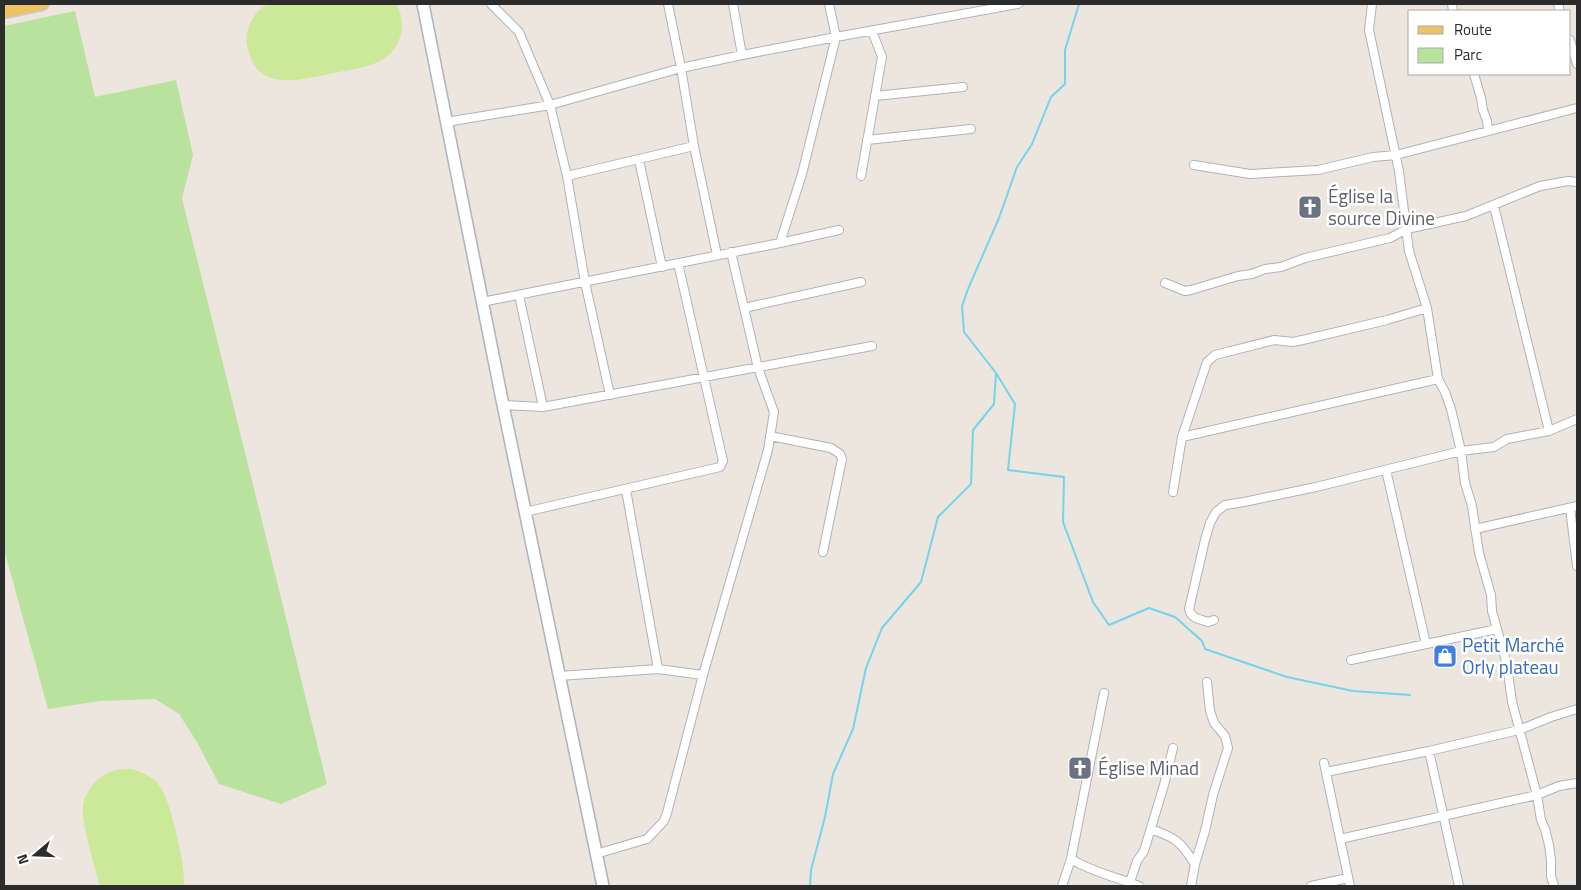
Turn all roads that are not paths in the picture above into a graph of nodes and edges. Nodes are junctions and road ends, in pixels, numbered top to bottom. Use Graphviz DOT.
graph roads {
  1 [pos="36,4"];
  2 [pos="423,4"];
  3 [pos="491,4"];
  4 [pos="668,4"];
  5 [pos="733,4"];
  6 [pos="829,4"];
  7 [pos="1018,4"];
  8 [pos="1372,4"];
  9 [pos="4,12"];
  10 [pos="872,31"];
  11 [pos="836,37"];
  12 [pos="1571,43"];
  13 [pos="742,55"];
  14 [pos="1577,64"];
  15 [pos="681,68"];
  16 [pos="1474,75"];
  17 [pos="963,87"];
  18 [pos="875,96"];
  19 [pos="550,105"];
  20 [pos="1577,108"];
  21 [pos="446,122"];
  22 [pos="971,129"];
  23 [pos="1488,131"];
  24 [pos="867,140"];
  25 [pos="694,146"];
  26 [pos="1396,155"];
  27 [pos="639,160"];
  28 [pos="1194,165"];
  29 [pos="567,176"];
  30 [pos="861,176"];
  31 [pos="1577,182"];
  32 [pos="1494,206"];
  33 [pos="1406,229"];
  34 [pos="839,230"];
  35 [pos="780,244"];
  36 [pos="731,252"];
  37 [pos="717,255"];
  38 [pos="678,263"];
  39 [pos="662,267"];
  40 [pos="585,282"];
  41 [pos="862,282"];
  42 [pos="1165,283"];
  43 [pos="519,295"];
  44 [pos="482,302"];
  45 [pos="744,308"];
  46 [pos="1426,308"];
  47 [pos="872,346"];
  48 [pos="758,368"];
  49 [pos="704,378"];
  50 [pos="1438,379"];
  51 [pos="610,395"];
  52 [pos="503,405"];
  53 [pos="543,407"];
  54 [pos="1577,419"];
  55 [pos="1549,431"];
  56 [pos="770,436"];
  57 [pos="1182,438"];
  58 [pos="1461,451"];
  59 [pos="1386,470"];
  60 [pos="626,490"];
  61 [pos="1173,492"];
  62 [pos="1574,507"];
  63 [pos="525,512"];
  64 [pos="1475,529"];
  65 [pos="823,552"];
  66 [pos="1577,566"];
  67 [pos="1214,620"];
  68 [pos="1497,629"];
  69 [pos="1426,644"];
  70 [pos="1351,660"];
  71 [pos="658,669"];
  72 [pos="703,675"];
  73 [pos="559,676"];
  74 [pos="1207,682"];
  75 [pos="1104,693"];
  76 [pos="1577,709"];
  77 [pos="1519,730"];
  78 [pos="1173,748"];
  79 [pos="1429,751"];
  80 [pos="1324,763"];
  81 [pos="1326,772"];
  82 [pos="1577,783"];
  83 [pos="1537,795"];
  84 [pos="1444,816"];
  85 [pos="1151,828"];
  86 [pos="1340,839"];
  87 [pos="596,854"];
  88 [pos="1070,859"];
  89 [pos="1195,864"];
  90 [pos="1348,878"];
  91 [pos="1130,882"];
  92 [pos="603,886"];
  93 [pos="1062,886"];
  94 [pos="1139,886"];
  95 [pos="1191,886"];
  96 [pos="1310,886"];
  97 [pos="1350,886"];
  98 [pos="1459,886"];
  99 [pos="1554,886"];
  1 -- 9 [label="main road"];
  2 -- 21 [label="street"];
  3 -- 19 [label="street"];
  4 -- 15 [label="street"];
  5 -- 13 [label="street"];
  6 -- 11 [label="street"];
  7 -- 10 [label="street"];
  8 -- 26 [label="street"];
  10 -- 11 [label="street"];
  10 -- 18 [label="street"];
  11 -- 13 [label="street"];
  11 -- 35 [label="street"];
  12 -- 14 [label="street"];
  13 -- 15 [label="street"];
  15 -- 19 [label="street"];
  15 -- 25 [label="street"];
  16 -- 23 [label="street"];
  17 -- 18 [label="street"];
  18 -- 24 [label="street"];
  19 -- 21 [label="street"];
  19 -- 29 [label="street"];
  20 -- 23 [label="street"];
  21 -- 44 [label="street"];
  22 -- 24 [label="street"];
  23 -- 26 [label="street"];
  24 -- 30 [label="street"];
  25 -- 27 [label="street"];
  25 -- 37 [label="street"];
  26 -- 28 [label="street"];
  26 -- 33 [label="street"];
  27 -- 29 [label="street"];
  27 -- 39 [label="street"];
  29 -- 40 [label="street"];
  31 -- 32 [label="street"];
  32 -- 33 [label="street"];
  32 -- 55 [label="street"];
  33 -- 42 [label="street"];
  33 -- 46 [label="street"];
  34 -- 35 [label="street"];
  35 -- 36 [label="street"];
  36 -- 37 [label="street"];
  36 -- 45 [label="street"];
  37 -- 38 [label="street"];
  38 -- 39 [label="street"];
  38 -- 49 [label="street"];
  39 -- 40 [label="street"];
  40 -- 43 [label="street"];
  40 -- 51 [label="street"];
  41 -- 45 [label="street"];
  43 -- 44 [label="street"];
  43 -- 53 [label="street"];
  44 -- 52 [label="street"];
  45 -- 48 [label="street"];
  46 -- 50 [label="street"];
  46 -- 57 [label="street"];
  47 -- 48 [label="street"];
  48 -- 49 [label="street"];
  48 -- 56 [label="street"];
  49 -- 51 [label="street"];
  49 -- 60 [label="street"];
  50 -- 57 [label="street"];
  50 -- 58 [label="street"];
  51 -- 53 [label="street"];
  52 -- 53 [label="street"];
  52 -- 63 [label="street"];
  54 -- 55 [label="street"];
  55 -- 58 [label="street"];
  56 -- 65 [label="street"];
  56 -- 72 [label="street"];
  57 -- 61 [label="street"];
  58 -- 59 [label="street"];
  58 -- 64 [label="street"];
  59 -- 67 [label="street"];
  59 -- 69 [label="street"];
  60 -- 63 [label="street"];
  60 -- 71 [label="street"];
  62 -- 64 [label="street"];
  62 -- 66 [label="street"];
  63 -- 73 [label="street"];
  64 -- 68 [label="street"];
  68 -- 69 [label="street"];
  68 -- 77 [label="street"];
  69 -- 70 [label="street"];
  71 -- 72 [label="street"];
  71 -- 73 [label="street"];
  72 -- 87 [label="street"];
  73 -- 87 [label="street"];
  74 -- 89 [label="street"];
  75 -- 88 [label="street"];
  76 -- 77 [label="street"];
  77 -- 79 [label="street"];
  77 -- 83 [label="street"];
  78 -- 85 [label="street"];
  79 -- 81 [label="street"];
  79 -- 84 [label="street"];
  80 -- 81 [label="street"];
  81 -- 86 [label="street"];
  82 -- 83 [label="street"];
  83 -- 84 [label="street"];
  83 -- 99 [label="street"];
  84 -- 86 [label="street"];
  84 -- 98 [label="street"];
  85 -- 89 [label="street"];
  85 -- 91 [label="street"];
  86 -- 90 [label="street"];
  87 -- 92 [label="street"];
  88 -- 91 [label="street"];
  88 -- 93 [label="street"];
  89 -- 95 [label="street"];
  90 -- 96 [label="street"];
  90 -- 97 [label="street"];
  91 -- 94 [label="street"];
}
